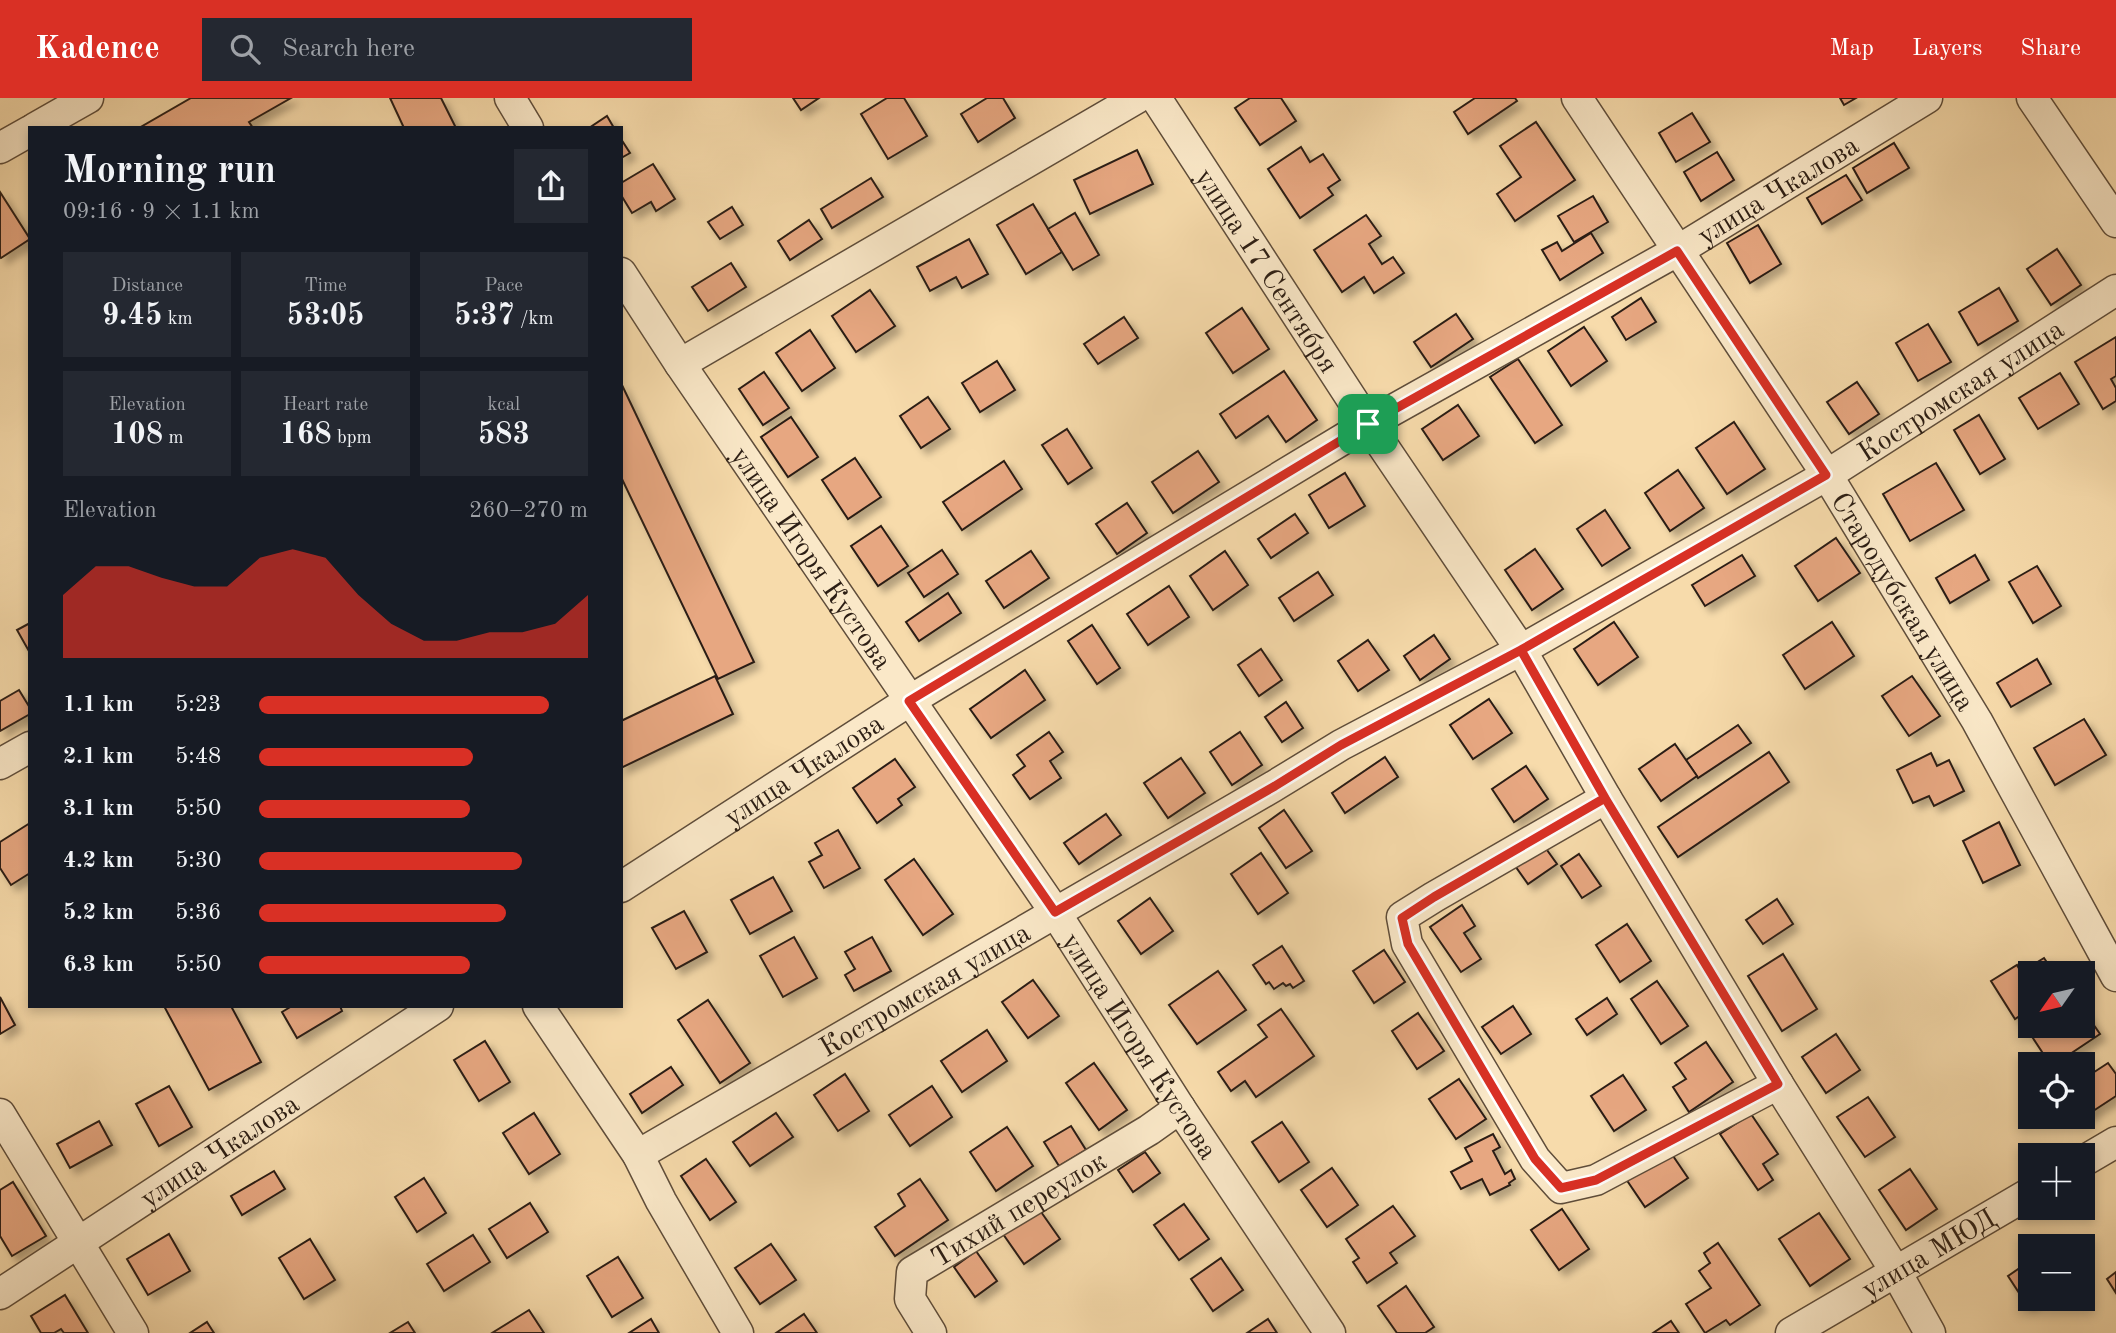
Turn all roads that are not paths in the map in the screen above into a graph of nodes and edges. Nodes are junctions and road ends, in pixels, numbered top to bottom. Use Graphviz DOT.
graph roads {
  1 [pos="88,98"];
  2 [pos="510,98"];
  3 [pos="1136,98"];
  4 [pos="1156,98"];
  5 [pos="1577,98"];
  6 [pos="1927,98"];
  7 [pos="2032,98"];
  8 [pos="33,126"];
  9 [pos="527,126"];
  10 [pos="2116,222"];
  11 [pos="1677,251"];
  12 [pos="623,276"];
  13 [pos="2116,290"];
  14 [pos="680,364"];
  15 [pos="1368,424"];
  16 [pos="1826,475"];
  17 [pos="1521,650"];
  18 [pos="909,701"];
  19 [pos="28,748"];
  20 [pos="0,764"];
  21 [pos="1605,798"];
  22 [pos="623,886"];
  23 [pos="1055,912"];
  24 [pos="2116,976"];
  25 [pos="435,1008"];
  26 [pos="539,1008"];
  27 [pos="1778,1084"];
  28 [pos="1180,1108"];
  29 [pos="0,1114"];
  30 [pos="638,1155"];
  31 [pos="2018,1200"];
  32 [pos="78,1243"];
  33 [pos="1896,1272"];
  34 [pos="0,1294"];
  35 [pos="134,1333"];
  36 [pos="738,1333"];
  37 [pos="931,1333"];
  38 [pos="1330,1333"];
  39 [pos="1791,1333"];
  40 [pos="1930,1333"];
  1 -- 8 [label="street"];
  2 -- 9 [label="street"];
  3 -- 14 [label="street"];
  4 -- 15 [label="street, улица 17 Сентября"];
  5 -- 11 [label="street, Стародубская улица"];
  6 -- 11 [label="street, улица Чкалова"];
  7 -- 10 [label="street"];
  11 -- 15 [label="street, улица Чкалова"];
  11 -- 16 [label="street, Стародубская улица"];
  12 -- 14 [label="street, улица Игоря Кустова"];
  13 -- 16 [label="street, Костромская улица"];
  14 -- 18 [label="street, улица Игоря Кустова"];
  15 -- 17 [label="street, улица 17 Сентября"];
  15 -- 18 [label="street, улица Чкалова"];
  16 -- 17 [label="street, Костромская улица"];
  16 -- 24 [label="street, Стародубская улица"];
  17 -- 21 [label="street, улица 17 Сентября"];
  17 -- 23 [label="street, Костромская улица"];
  18 -- 22 [label="street, улица Чкалова"];
  18 -- 23 [label="street, улица Игоря Кустова"];
  19 -- 20 [label="street"];
  21 -- 27 [label="street, улица 17 Сентября"];
  21 -- 27 [label="street"];
  23 -- 28 [label="street, улица Игоря Кустова"];
  23 -- 30 [label="street, Костромская улица"];
  25 -- 32 [label="street, улица Чкалова"];
  26 -- 30 [label="street"];
  27 -- 33 [label="street, улица 17 Сентября"];
  28 -- 37 [label="street, Тихий переулок"];
  28 -- 38 [label="street, улица Игоря Кустова"];
  29 -- 32 [label="street"];
  30 -- 36 [label="street"];
  31 -- 33 [label="street, улица МЮД"];
  32 -- 34 [label="street, улица Чкалова"];
  32 -- 35 [label="street"];
  33 -- 39 [label="street, улица МЮД"];
  33 -- 40 [label="street, улица 17 Сентября"];
}
